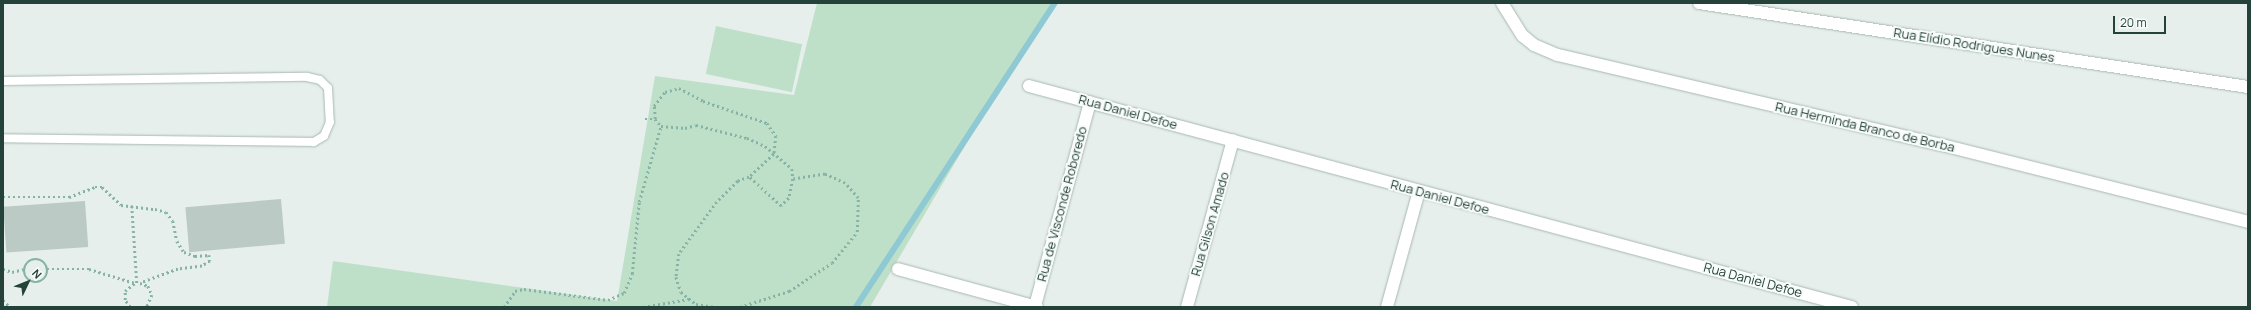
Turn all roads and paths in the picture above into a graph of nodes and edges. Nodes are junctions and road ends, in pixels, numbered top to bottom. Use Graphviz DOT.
graph roads {
  1 [pos="1502,3"];
  2 [pos="1699,3"];
  3 [pos="3,80"];
  4 [pos="1029,86"];
  5 [pos="2248,87"];
  6 [pos="1090,102"];
  7 [pos="645,119"];
  8 [pos="655,120"];
  9 [pos="661,126"];
  10 [pos="3,138"];
  11 [pos="1233,140"];
  12 [pos="774,154"];
  13 [pos="749,177"];
  14 [pos="793,179"];
  15 [pos="1419,191"];
  16 [pos="3,197"];
  17 [pos="132,206"];
  18 [pos="2248,222"];
  19 [pos="898,268"];
  20 [pos="3,269"];
  21 [pos="24,269"];
  22 [pos="47,269"];
  23 [pos="137,283"];
  24 [pos="690,299"];
  25 [pos="3,300"];
  26 [pos="1828,304"];
  27 [pos="10,307"];
  28 [pos="130,307"];
  29 [pos="147,307"];
  30 [pos="504,307"];
  31 [pos="642,307"];
  32 [pos="714,307"];
  33 [pos="740,307"];
  34 [pos="1036,307"];
  35 [pos="1187,307"];
  36 [pos="1387,307"];
  37 [pos="1852,307"];
  1 -- 18 [label="street, Rua Herminda Branco de Borba"];
  2 -- 5 [label="street, Rua Elídio Rodrigues Nunes"];
  3 -- 10 [label="lane"];
  4 -- 6 [label="street, Rua Daniel Defoe"];
  6 -- 11 [label="street, Rua Daniel Defoe"];
  6 -- 34 [label="street, Rua de Visconde Roboredo"];
  7 -- 8 [label="path"];
  8 -- 9 [label="path"];
  8 -- 12 [label="path"];
  9 -- 12 [label="path"];
  9 -- 30 [label="path"];
  11 -- 15 [label="street, Rua Daniel Defoe"];
  11 -- 35 [label="street, Rua Gilson Amado"];
  12 -- 13 [label="path"];
  12 -- 14 [label="path"];
  13 -- 14 [label="path"];
  13 -- 24 [label="path"];
  14 -- 33 [label="path"];
  15 -- 26 [label="street, Rua Daniel Defoe"];
  15 -- 36 [label="street"];
  16 -- 17 [label="path"];
  17 -- 23 [label="path"];
  17 -- 23 [label="path"];
  19 -- 34 [label="street"];
  20 -- 21 [label="path"];
  21 -- 22 [label="path"];
  21 -- 22 [label="path"];
  22 -- 23 [label="path"];
  23 -- 28 [label="path"];
  23 -- 29 [label="path"];
  24 -- 31 [label="path"];
  24 -- 32 [label="path"];
  25 -- 27 [label="path"];
  26 -- 37 [label="street, Rua Daniel Defoe"];
}
